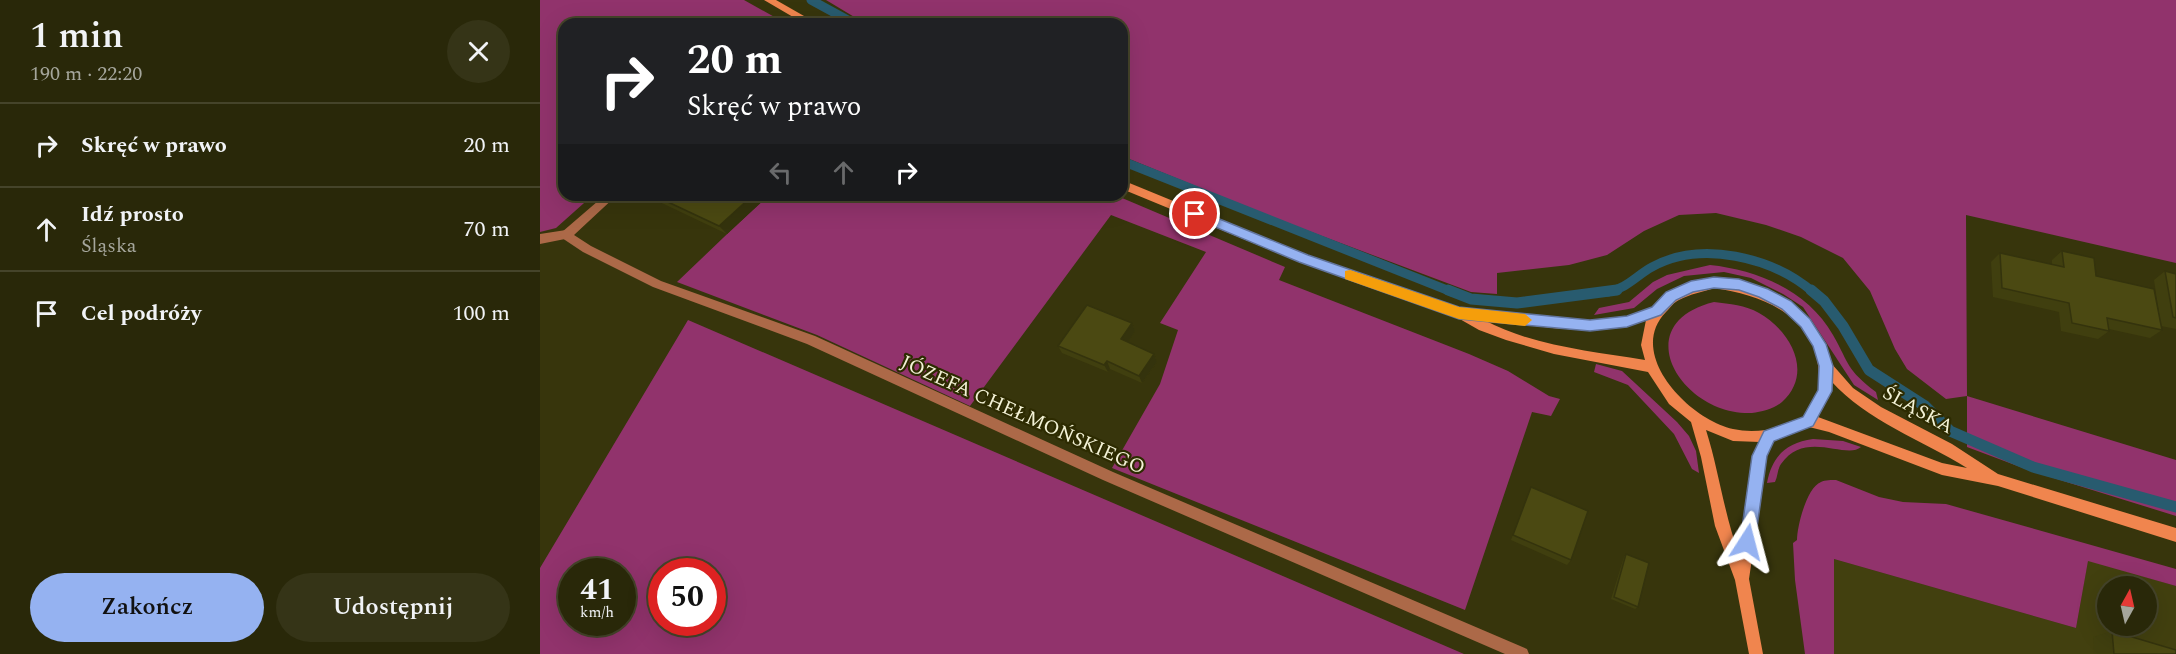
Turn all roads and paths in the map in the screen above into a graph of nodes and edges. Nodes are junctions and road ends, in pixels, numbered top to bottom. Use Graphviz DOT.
graph roads {
  1 [pos="769,0"];
  2 [pos="801,18"];
  3 [pos="1128,186"];
  4 [pos="605,201"];
  5 [pos="566,235"];
  6 [pos="540,239"];
  7 [pos="1656,311"];
  8 [pos="1459,313"];
  9 [pos="1826,366"];
  10 [pos="1651,367"];
  11 [pos="1696,419"];
  12 [pos="1808,422"];
  13 [pos="1769,436"];
  14 [pos="1998,480"];
  15 [pos="2176,535"];
  16 [pos="1742,580"];
  17 [pos="1522,654"];
  18 [pos="1756,654"];
  1 -- 2 [label="main road"];
  3 -- 8 [label="main road"];
  4 -- 5 [label="street"];
  5 -- 6 [label="street"];
  5 -- 17 [label="street, JÓZEFA CHEŁMOŃSKIEGO"];
  7 -- 8 [label="main road"];
  7 -- 9 [label="main road"];
  7 -- 10 [label="main road"];
  8 -- 10 [label="main road"];
  9 -- 12 [label="main road"];
  9 -- 14 [label="main road, ŚLĄSKA"];
  10 -- 11 [label="main road"];
  11 -- 13 [label="main road"];
  11 -- 16 [label="main road"];
  12 -- 13 [label="main road"];
  12 -- 14 [label="main road, ŚLĄSKA"];
  13 -- 16 [label="main road"];
  14 -- 15 [label="main road, ŚLĄSKA"];
  16 -- 18 [label="main road"];
}
